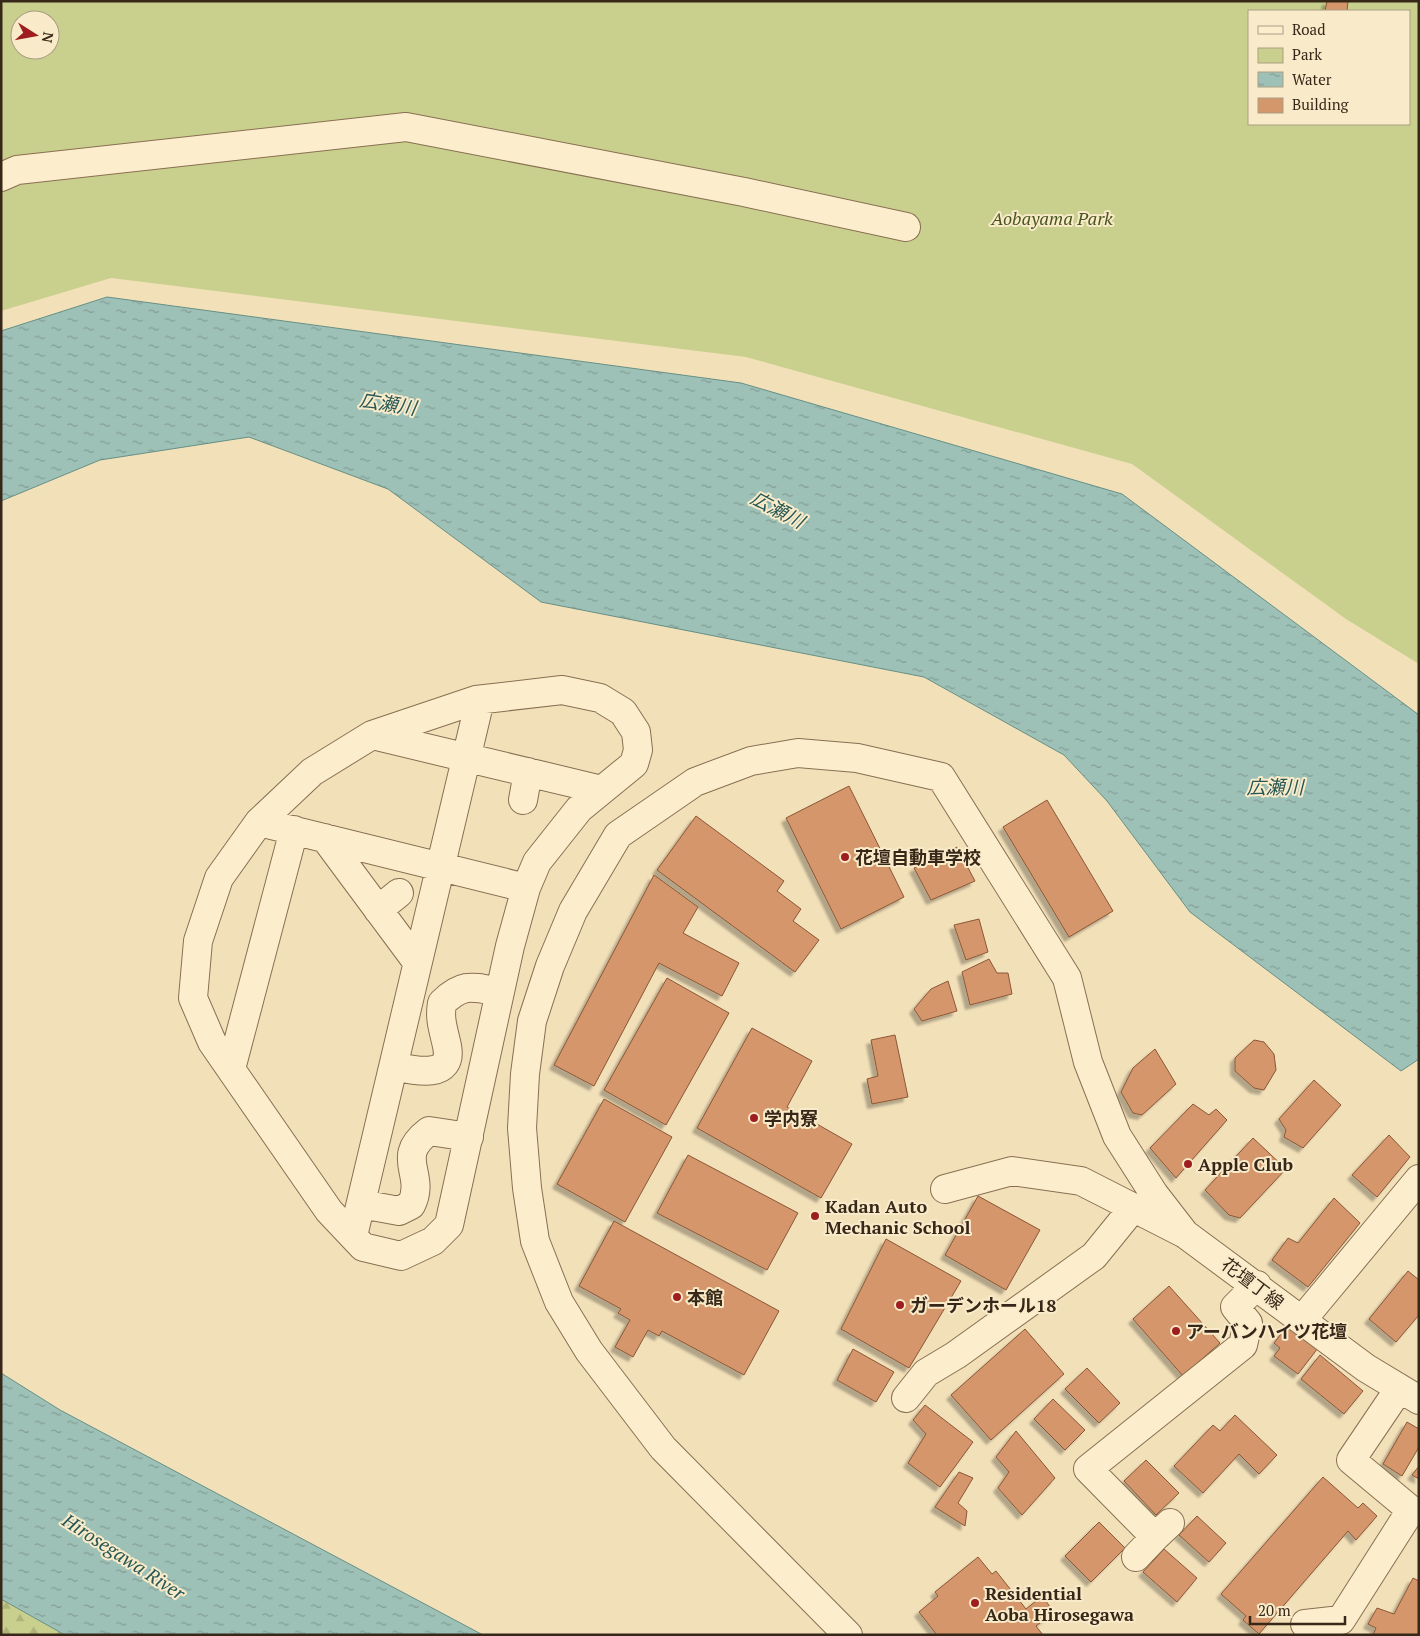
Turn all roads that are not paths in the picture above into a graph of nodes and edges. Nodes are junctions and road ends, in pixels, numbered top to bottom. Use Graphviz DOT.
graph roads {
  1 [pos="1,178"];
  2 [pos="906,227"];
  3 [pos="480,700"];
  4 [pos="372,735"];
  5 [pos="466,758"];
  6 [pos="528,772"];
  7 [pos="602,790"];
  8 [pos="523,800"];
  9 [pos="259,822"];
  10 [pos="294,830"];
  11 [pos="325,838"];
  12 [pos="440,866"];
  13 [pos="526,888"];
  14 [pos="399,893"];
  15 [pos="378,910"];
  16 [pos="417,962"];
  17 [pos="500,992"];
  18 [pos="394,1066"];
  19 [pos="231,1069"];
  20 [pos="469,1137"];
  21 [pos="1419,1179"];
  22 [pos="945,1189"];
  23 [pos="361,1204"];
  24 [pos="1133,1208"];
  25 [pos="1186,1234"];
  26 [pos="353,1236"];
  27 [pos="1257,1285"];
  28 [pos="1302,1320"];
  29 [pos="1409,1394"];
  30 [pos="906,1398"];
  31 [pos="1136,1557"];
  32 [pos="1305,1624"];
  33 [pos="848,1635"];
  1 -- 2 [label="street"];
  3 -- 4 [label="street"];
  3 -- 5 [label="street"];
  3 -- 7 [label="street"];
  4 -- 5 [label="street"];
  4 -- 9 [label="street"];
  5 -- 6 [label="street"];
  5 -- 12 [label="street"];
  6 -- 7 [label="street"];
  6 -- 8 [label="street"];
  7 -- 13 [label="street"];
  9 -- 10 [label="street"];
  9 -- 19 [label="street"];
  10 -- 11 [label="street"];
  10 -- 19 [label="street"];
  11 -- 12 [label="street"];
  11 -- 15 [label="street"];
  12 -- 13 [label="street"];
  12 -- 16 [label="street"];
  13 -- 17 [label="street"];
  14 -- 15 [label="street"];
  15 -- 16 [label="street"];
  16 -- 18 [label="street"];
  17 -- 18 [label="street"];
  17 -- 20 [label="street"];
  18 -- 23 [label="street"];
  19 -- 26 [label="street"];
  20 -- 23 [label="street"];
  20 -- 26 [label="street"];
  21 -- 28 [label="street"];
  22 -- 24 [label="street"];
  23 -- 26 [label="street"];
  24 -- 25 [label="street"];
  24 -- 30 [label="street"];
  25 -- 27 [label="street, 花壇丁線"];
  25 -- 33 [label="street"];
  27 -- 28 [label="street, 花壇丁線"];
  27 -- 31 [label="street"];
  28 -- 29 [label="street, 花壇丁線"];
  29 -- 32 [label="street"];
}
